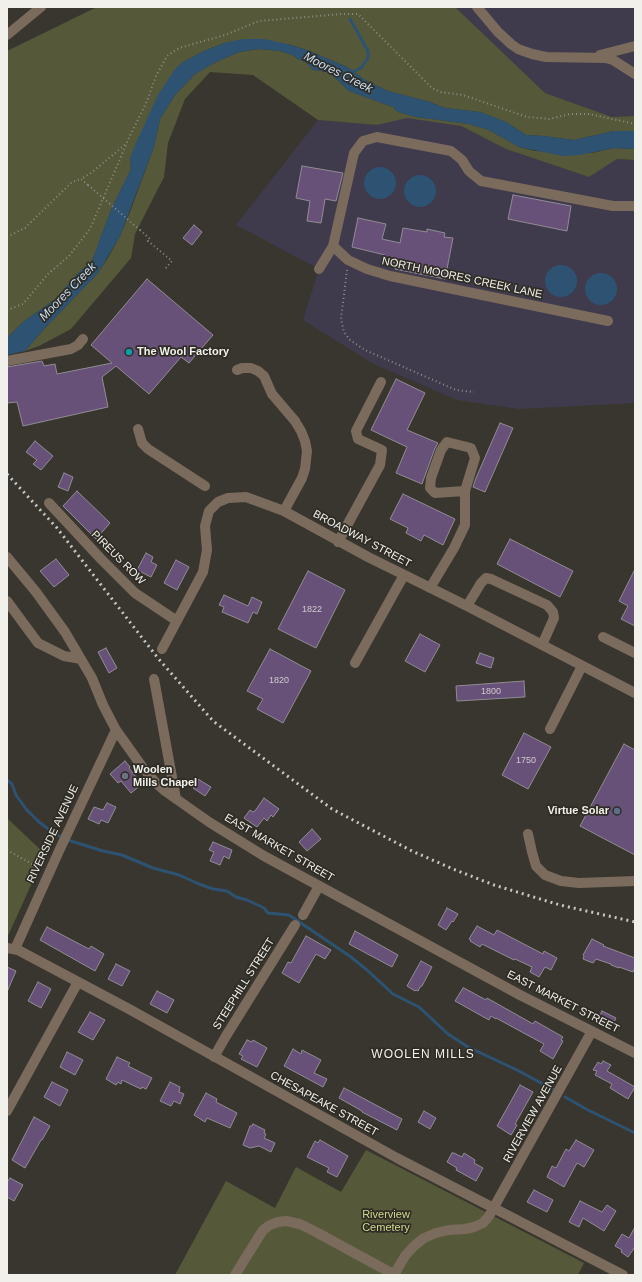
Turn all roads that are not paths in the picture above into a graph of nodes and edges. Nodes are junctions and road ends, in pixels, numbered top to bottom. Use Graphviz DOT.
graph roads {
  1 [pos="41,7"];
  2 [pos="477,7"];
  3 [pos="7,35"];
  4 [pos="635,46"];
  5 [pos="592,57"];
  6 [pos="635,74"];
  7 [pos="635,206"];
  8 [pos="333,246"];
  9 [pos="319,269"];
  10 [pos="608,321"];
  11 [pos="83,339"];
  12 [pos="7,361"];
  13 [pos="237,370"];
  14 [pos="381,382"];
  15 [pos="138,430"];
  16 [pos="205,486"];
  17 [pos="465,491"];
  18 [pos="49,503"];
  19 [pos="284,510"];
  20 [pos="338,542"];
  21 [pos="7,557"];
  22 [pos="404,575"];
  23 [pos="430,588"];
  24 [pos="7,601"];
  25 [pos="467,606"];
  26 [pos="177,621"];
  27 [pos="603,637"];
  28 [pos="542,645"];
  29 [pos="162,649"];
  30 [pos="635,653"];
  31 [pos="81,659"];
  32 [pos="355,663"];
  33 [pos="582,666"];
  34 [pos="154,679"];
  35 [pos="635,693"];
  36 [pos="550,729"];
  37 [pos="116,730"];
  38 [pos="176,799"];
  39 [pos="528,834"];
  40 [pos="635,882"];
  41 [pos="319,886"];
  42 [pos="303,915"];
  43 [pos="295,925"];
  44 [pos="11,948"];
  45 [pos="78,982"];
  46 [pos="592,1031"];
  47 [pos="635,1053"];
  48 [pos="214,1057"];
  49 [pos="7,1111"];
  50 [pos="494,1208"];
  51 [pos="235,1275"];
  52 [pos="394,1275"];
  53 [pos="624,1275"];
  1 -- 3 [label="street"];
  2 -- 5 [label="street"];
  4 -- 5 [label="street"];
  5 -- 6 [label="street"];
  7 -- 8 [label="street"];
  8 -- 9 [label="street"];
  8 -- 10 [label="street, NORTH MOORES CREEK LANE"];
  11 -- 12 [label="street"];
  13 -- 19 [label="street"];
  14 -- 20 [label="street"];
  15 -- 16 [label="street"];
  17 -- 17 [label="street"];
  17 -- 23 [label="street"];
  18 -- 26 [label="street, PIREUS ROW"];
  19 -- 20 [label="street, BROADWAY STREET"];
  19 -- 26 [label="street, BROADWAY STREET"];
  20 -- 22 [label="street, BROADWAY STREET"];
  21 -- 31 [label="street, EAST MARKET STREET"];
  22 -- 23 [label="street, BROADWAY STREET"];
  22 -- 32 [label="street"];
  23 -- 25 [label="street, BROADWAY STREET"];
  24 -- 31 [label="street"];
  25 -- 28 [label="street, BROADWAY STREET"];
  25 -- 28 [label="street"];
  26 -- 29 [label="street, BROADWAY STREET"];
  27 -- 30 [label="street"];
  28 -- 33 [label="street, BROADWAY STREET"];
  31 -- 37 [label="street, EAST MARKET STREET"];
  33 -- 35 [label="street, BROADWAY STREET"];
  33 -- 36 [label="street"];
  34 -- 38 [label="street"];
  37 -- 38 [label="street, EAST MARKET STREET"];
  37 -- 44 [label="street, RIVERSIDE AVENUE"];
  38 -- 41 [label="street, EAST MARKET STREET"];
  39 -- 40 [label="street"];
  41 -- 42 [label="street"];
  41 -- 46 [label="street, EAST MARKET STREET"];
  43 -- 48 [label="street, STEEPHILL STREET"];
  44 -- 45 [label="street, CHESAPEAKE STREET"];
  45 -- 48 [label="street, CHESAPEAKE STREET"];
  45 -- 49 [label="street"];
  46 -- 47 [label="street, EAST MARKET STREET"];
  46 -- 50 [label="street, RIVERVIEW AVENUE"];
  48 -- 50 [label="street, CHESAPEAKE STREET"];
  50 -- 52 [label="street, RIVERVIEW AVENUE"];
  50 -- 53 [label="street, CHESAPEAKE STREET"];
  51 -- 52 [label="street"];
}
